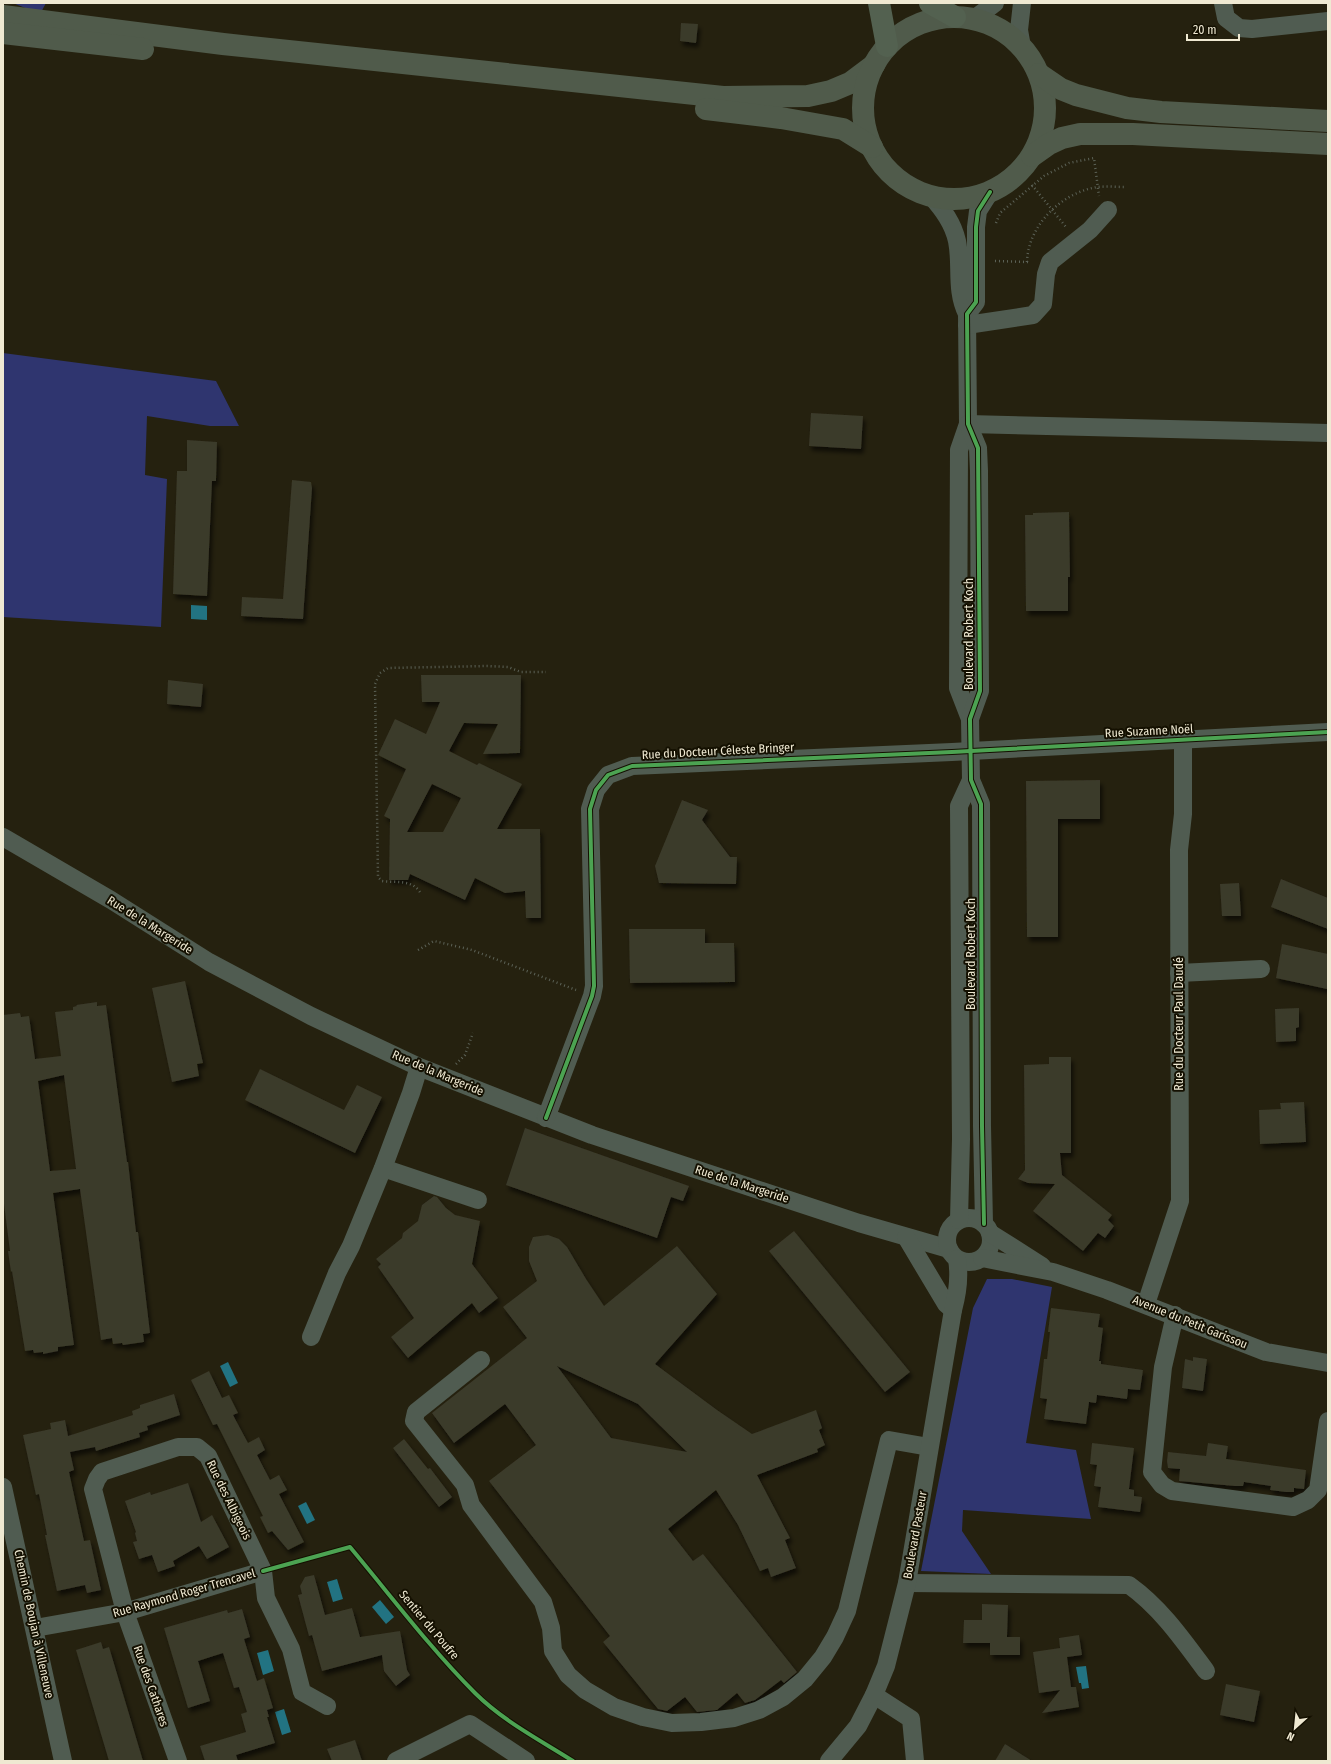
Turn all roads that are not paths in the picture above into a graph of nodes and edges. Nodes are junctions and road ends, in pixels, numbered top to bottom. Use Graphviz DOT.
graph roads {
  1 [pos="879,3"];
  2 [pos="930,3"];
  3 [pos="995,3"];
  4 [pos="1022,3"];
  5 [pos="1223,3"];
  6 [pos="3,16"];
  7 [pos="965,18"];
  8 [pos="1328,21"];
  9 [pos="3,33"];
  10 [pos="887,46"];
  11 [pos="1022,47"];
  12 [pos="874,65"];
  13 [pos="1039,74"];
  14 [pos="1328,121"];
  15 [pos="1328,144"];
  16 [pos="872,147"];
  17 [pos="1032,156"];
  18 [pos="990,192"];
  19 [pos="931,196"];
  20 [pos="1108,210"];
  21 [pos="967,319"];
  22 [pos="968,424"];
  23 [pos="1328,433"];
  24 [pos="1328,732"];
  25 [pos="1183,739"];
  26 [pos="970,750"];
  27 [pos="971,780"];
  28 [pos="3,837"];
  29 [pos="1261,969"];
  30 [pos="1179,973"];
  31 [pos="419,1067"];
  32 [pos="546,1118"];
  33 [pos="383,1168"];
  34 [pos="478,1200"];
  35 [pos="954,1225"];
  36 [pos="987,1229"];
  37 [pos="906,1237"];
  38 [pos="965,1257"];
  39 [pos="1053,1272"];
  40 [pos="955,1302"];
  41 [pos="1146,1304"];
  42 [pos="1175,1316"];
  43 [pos="311,1336"];
  44 [pos="481,1360"];
  45 [pos="1328,1363"];
  46 [pos="1328,1421"];
  47 [pos="930,1447"];
  48 [pos="3,1487"];
  49 [pos="263,1571"];
  50 [pos="906,1583"];
  51 [pos="125,1612"];
  52 [pos="35,1628"];
  53 [pos="1206,1672"];
  54 [pos="874,1695"];
  55 [pos="327,1706"];
  56 [pos="63,1761"];
  57 [pos="178,1761"];
  58 [pos="396,1761"];
  59 [pos="526,1761"];
  60 [pos="829,1761"];
  61 [pos="915,1761"];
  1 -- 10 [label="highway"];
  2 -- 7 [label="highway"];
  3 -- 7 [label="street"];
  4 -- 11 [label="street"];
  5 -- 8 [label="street"];
  6 -- 12 [label="main road"];
  7 -- 10 [label="main road"];
  7 -- 11 [label="main road"];
  9 -- 16 [label="main road"];
  10 -- 12 [label="main road"];
  11 -- 13 [label="main road"];
  12 -- 16 [label="main road"];
  13 -- 14 [label="main road"];
  13 -- 17 [label="main road"];
  15 -- 17 [label="main road"];
  16 -- 19 [label="main road"];
  17 -- 18 [label="main road"];
  18 -- 19 [label="main road"];
  18 -- 21 [label="street, Boulevard Robert Koch"];
  19 -- 21 [label="street, Boulevard Robert Koch"];
  20 -- 21 [label="street"];
  21 -- 22 [label="street, Boulevard Robert Koch"];
  22 -- 23 [label="street"];
  22 -- 26 [label="street, Boulevard Robert Koch"];
  24 -- 25 [label="street, Rue Suzanne Noël"];
  25 -- 26 [label="street, Rue Suzanne Noël"];
  25 -- 30 [label="street, Rue du Docteur Paul Daudé"];
  26 -- 27 [label="street, Boulevard Robert Koch"];
  26 -- 32 [label="street, Rue du Docteur Céleste Bringer"];
  27 -- 35 [label="street, Boulevard Robert Koch"];
  27 -- 36 [label="street, Boulevard Robert Koch"];
  28 -- 31 [label="street, Rue de la Margeride"];
  29 -- 30 [label="street"];
  30 -- 41 [label="street, Rue du Docteur Paul Daudé"];
  31 -- 32 [label="street, Rue de la Margeride"];
  31 -- 33 [label="street"];
  32 -- 37 [label="street, Rue de la Margeride"];
  33 -- 34 [label="street"];
  33 -- 43 [label="street"];
  35 -- 36 [label="street"];
  35 -- 37 [label="street, Rue de la Margeride"];
  35 -- 38 [label="street"];
  36 -- 38 [label="street"];
  36 -- 39 [label="street, Avenue du Petit Garissou"];
  37 -- 38 [label="street, Rue de la Margeride"];
  37 -- 40 [label="street"];
  38 -- 39 [label="street, Avenue du Petit Garissou"];
  38 -- 40 [label="street, Boulevard Pasteur"];
  39 -- 41 [label="street, Avenue du Petit Garissou"];
  40 -- 47 [label="street, Boulevard Pasteur"];
  41 -- 42 [label="street, Avenue du Petit Garissou"];
  42 -- 45 [label="street, Avenue du Petit Garissou"];
  42 -- 46 [label="street"];
  44 -- 47 [label="street"];
  47 -- 50 [label="street, Boulevard Pasteur"];
  48 -- 52 [label="street, Chemin de Boujan à Villeneuve"];
  49 -- 51 [label="street, Rue Raymond Roger Trencavel"];
  49 -- 51 [label="street, Rue des Albigeois"];
  49 -- 55 [label="street, Rue des Albigeois"];
  50 -- 53 [label="street"];
  50 -- 54 [label="street, Boulevard Pasteur"];
  51 -- 52 [label="street, Rue Raymond Roger Trencavel"];
  51 -- 57 [label="street, Rue des Cathares"];
  52 -- 56 [label="street, Chemin de Boujan à Villeneuve"];
  54 -- 60 [label="street, Boulevard Pasteur"];
  54 -- 61 [label="street"];
  58 -- 59 [label="street"];
}
